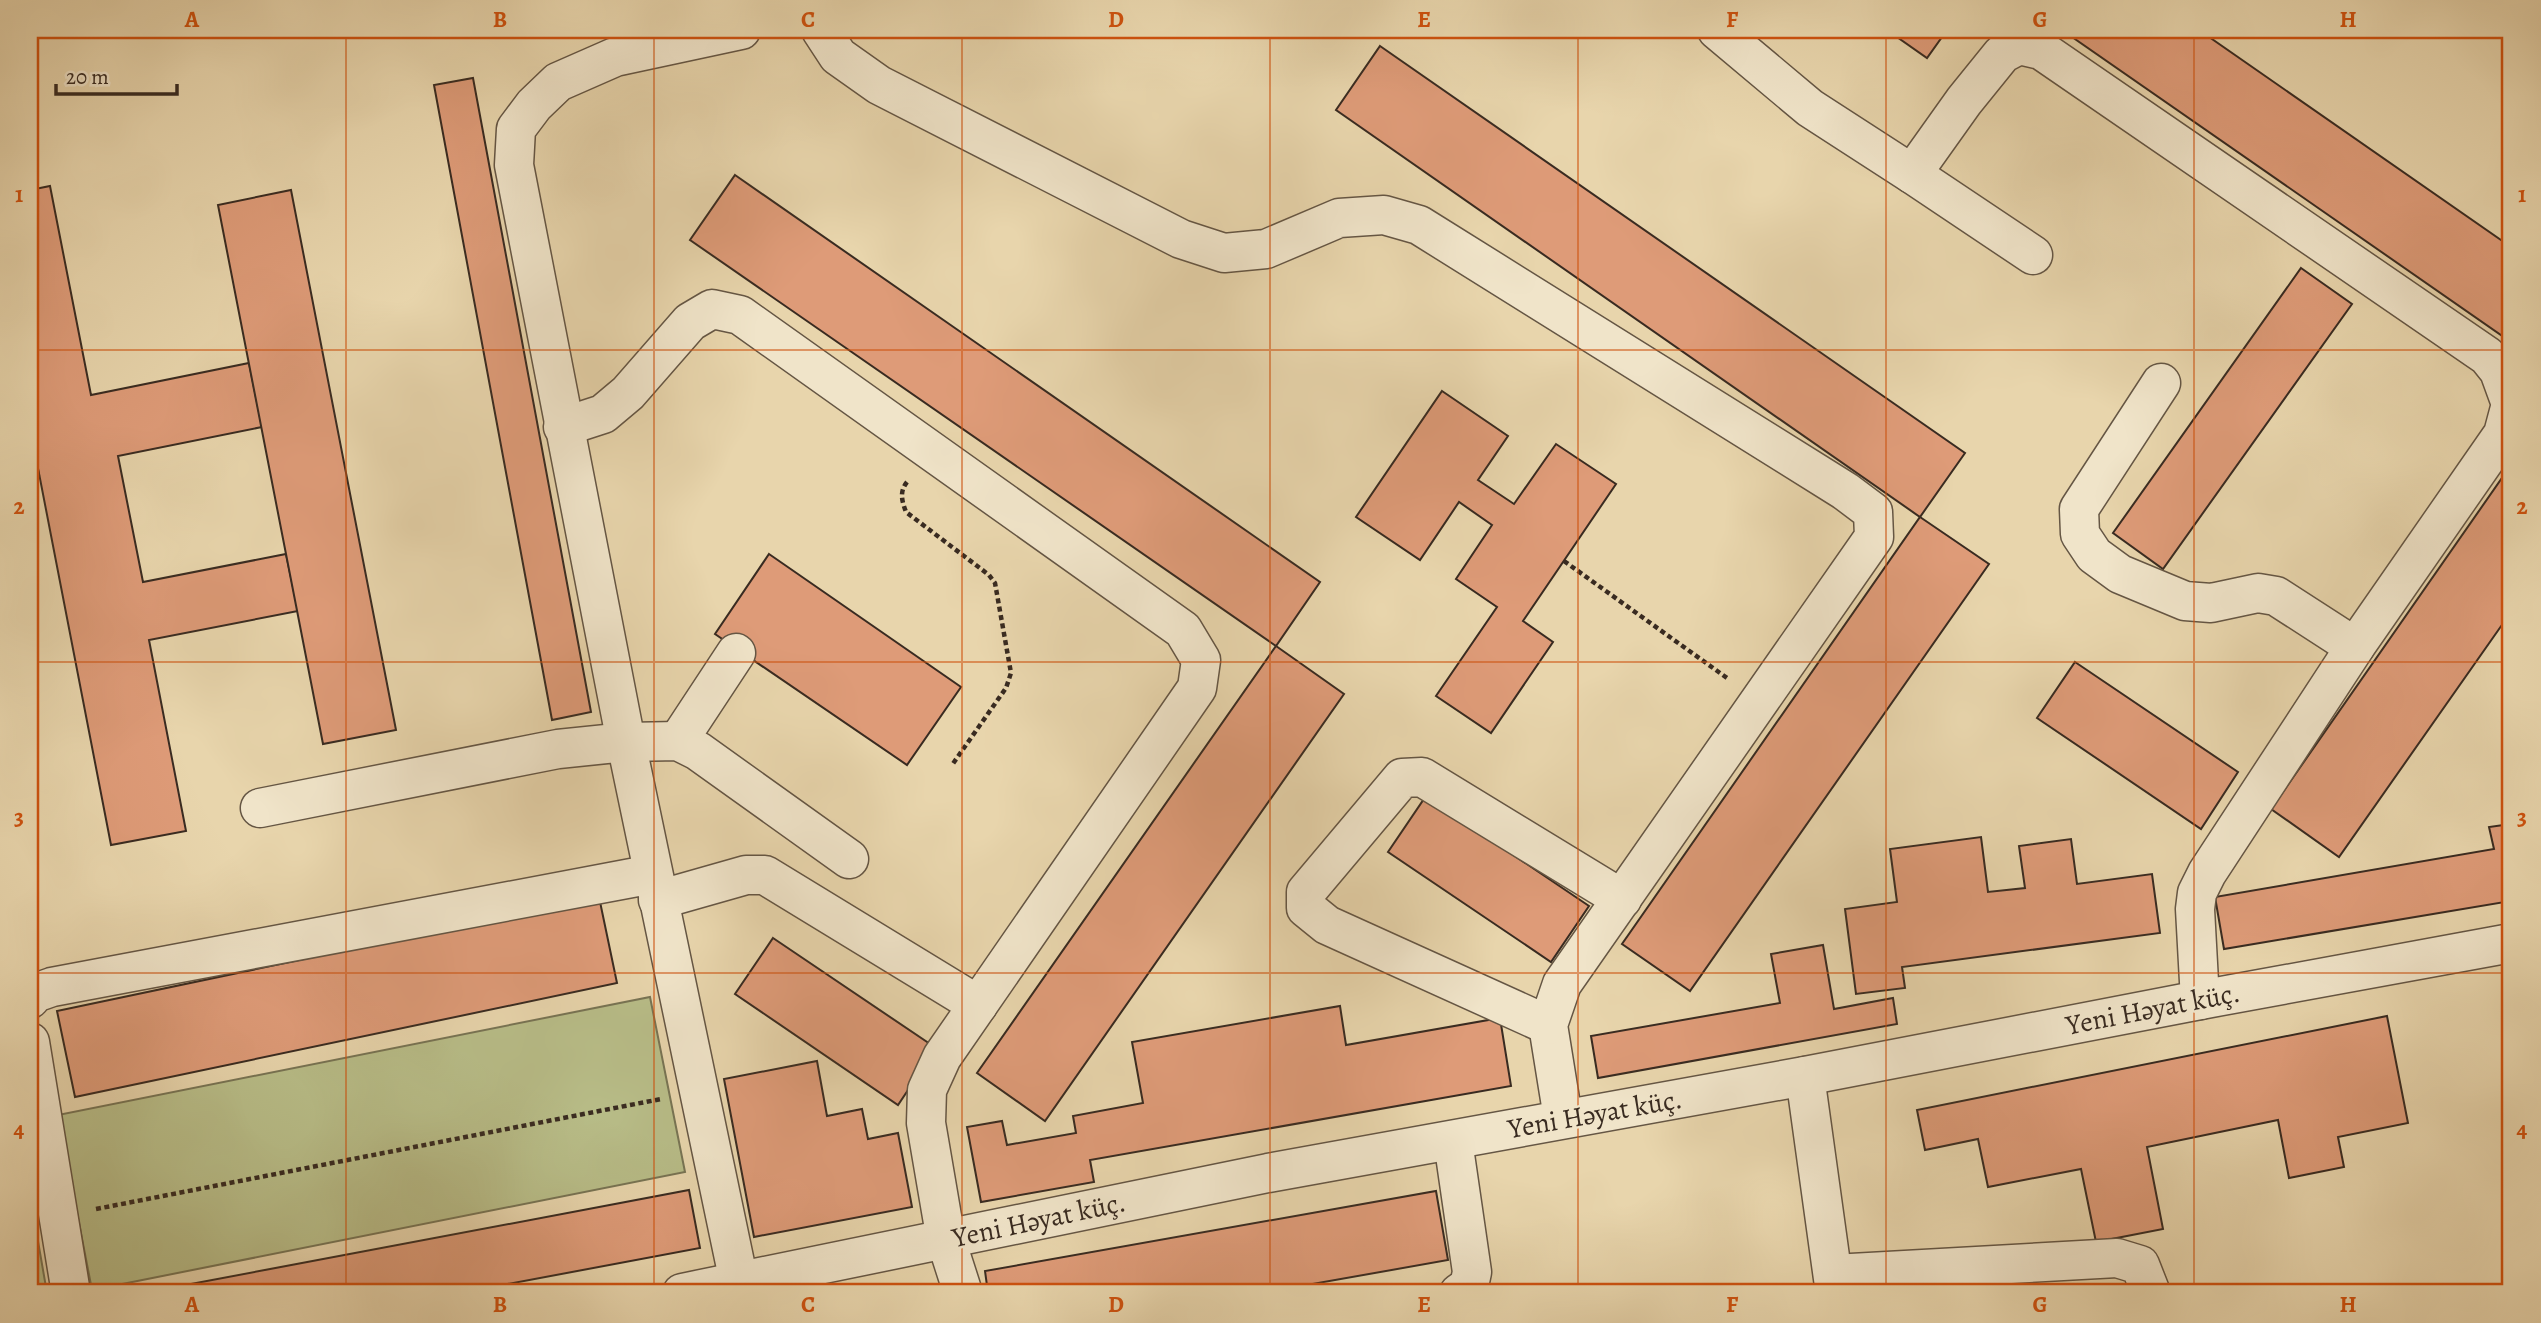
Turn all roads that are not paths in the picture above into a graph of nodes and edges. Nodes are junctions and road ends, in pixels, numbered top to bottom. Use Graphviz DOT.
graph roads {
  1 [pos="741,30"];
  2 [pos="821,30"];
  3 [pos="1717,30"];
  4 [pos="1912,174"];
  5 [pos="2033,255"];
  6 [pos="2161,383"];
  7 [pos="563,427"];
  8 [pos="2356,647"];
  9 [pos="736,653"];
  10 [pos="678,741"];
  11 [pos="626,742"];
  12 [pos="260,808"];
  13 [pos="849,859"];
  14 [pos="656,887"];
  15 [pos="1622,899"];
  16 [pos="2511,943"];
  17 [pos="30,999"];
  18 [pos="2200,1000"];
  19 [pos="978,1005"];
  20 [pos="1548,1025"];
  21 [pos="30,1042"];
  22 [pos="1805,1076"];
  23 [pos="1563,1118"];
  24 [pos="1453,1141"];
  25 [pos="946,1240"];
  26 [pos="739,1282"];
  27 [pos="1834,1284"];
  28 [pos="691,1292"];
  29 [pos="71,1293"];
  30 [pos="963,1293"];
  31 [pos="1459,1293"];
  32 [pos="2151,1293"];
  1 -- 7 [label="street"];
  2 -- 15 [label="street"];
  3 -- 4 [label="street"];
  4 -- 5 [label="street"];
  4 -- 8 [label="street"];
  6 -- 8 [label="street"];
  7 -- 11 [label="street"];
  7 -- 19 [label="street"];
  8 -- 18 [label="street"];
  9 -- 10 [label="street"];
  10 -- 11 [label="street"];
  10 -- 13 [label="street"];
  11 -- 12 [label="street"];
  11 -- 14 [label="street"];
  14 -- 17 [label="street"];
  14 -- 19 [label="street"];
  14 -- 26 [label="street"];
  15 -- 20 [label="street"];
  15 -- 20 [label="street"];
  16 -- 18 [label="street, Yeni Həyat küç."];
  18 -- 22 [label="street, Yeni Həyat küç."];
  19 -- 25 [label="street"];
  20 -- 23 [label="street"];
  21 -- 29 [label="street"];
  22 -- 23 [label="street, Yeni Həyat küç."];
  22 -- 27 [label="street"];
  23 -- 24 [label="street, Yeni Həyat küç."];
  24 -- 25 [label="street, Yeni Həyat küç."];
  24 -- 31 [label="street"];
  25 -- 26 [label="street, Yeni Həyat küç."];
  25 -- 30 [label="street"];
  26 -- 28 [label="street, Yeni Həyat küç."];
  27 -- 32 [label="street"];
}
